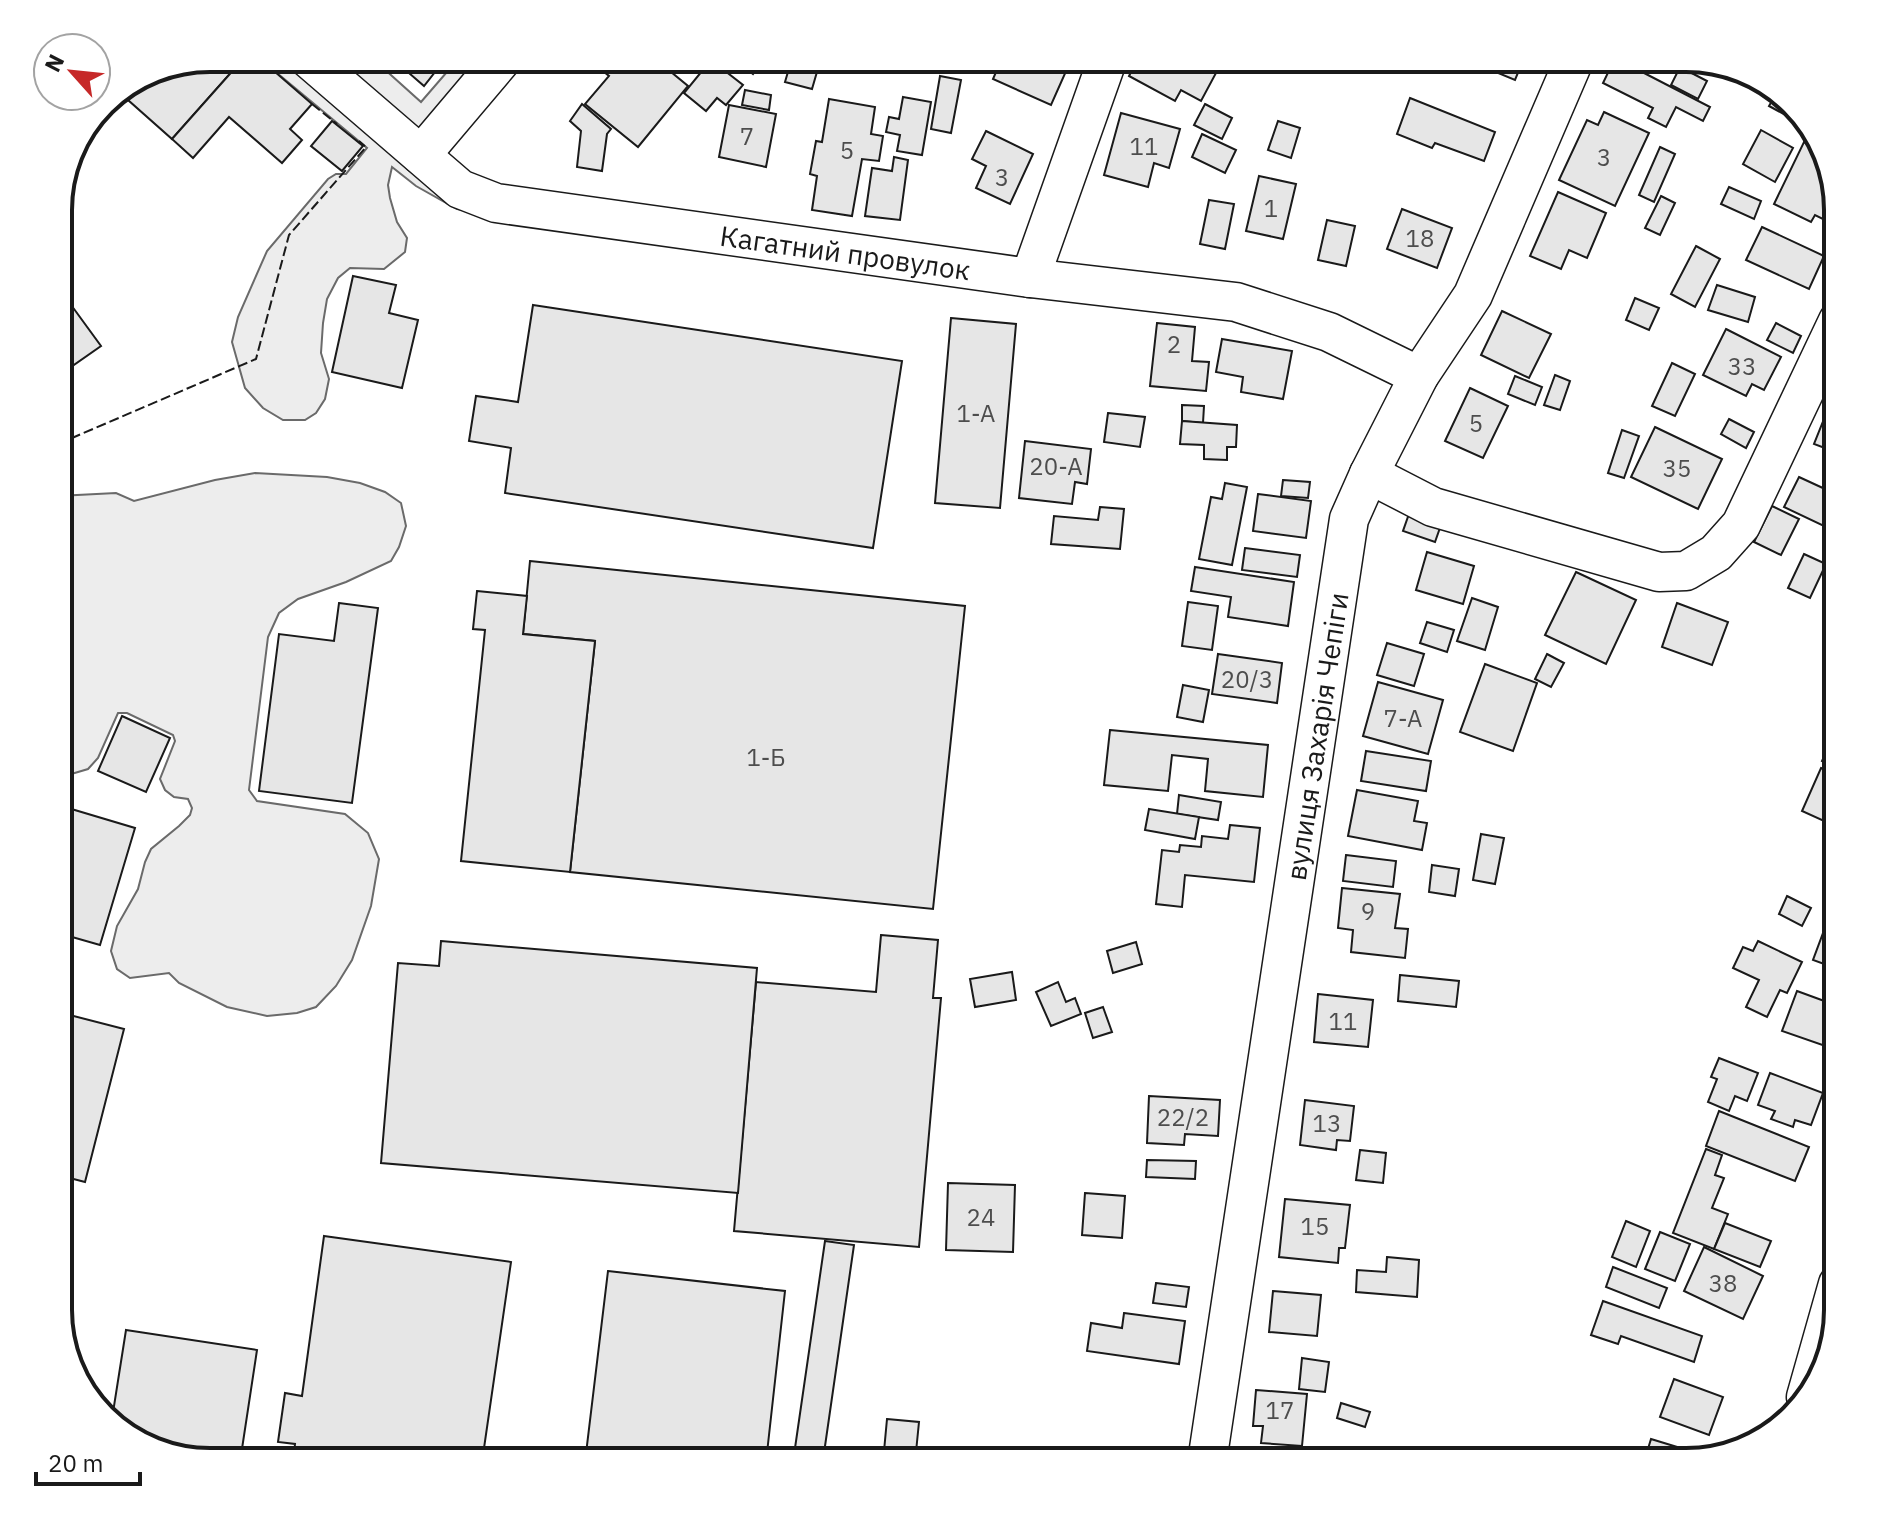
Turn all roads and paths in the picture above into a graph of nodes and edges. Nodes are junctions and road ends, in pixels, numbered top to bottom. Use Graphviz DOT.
graph roads {
  1 [pos="324,72"];
  2 [pos="491,72"];
  3 [pos="1103,72"];
  4 [pos="1569,72"];
  5 [pos="421,155"];
  6 [pos="1030,278"];
  7 [pos="1824,350"];
  8 [pos="1419,376"];
  9 [pos="1369,474"];
  10 [pos="1209,1448"];
  1 -- 5 [label="street, Кагатний провулок"];
  2 -- 5 [label="street"];
  3 -- 6 [label="street"];
  4 -- 8 [label="street, вулиця Захарія Чепіги"];
  5 -- 6 [label="street, Кагатний провулок"];
  6 -- 8 [label="street, Кагатний провулок"];
  7 -- 9 [label="street"];
  8 -- 9 [label="street, вулиця Захарія Чепіги"];
  9 -- 10 [label="street, вулиця Захарія Чепіги"];
}
